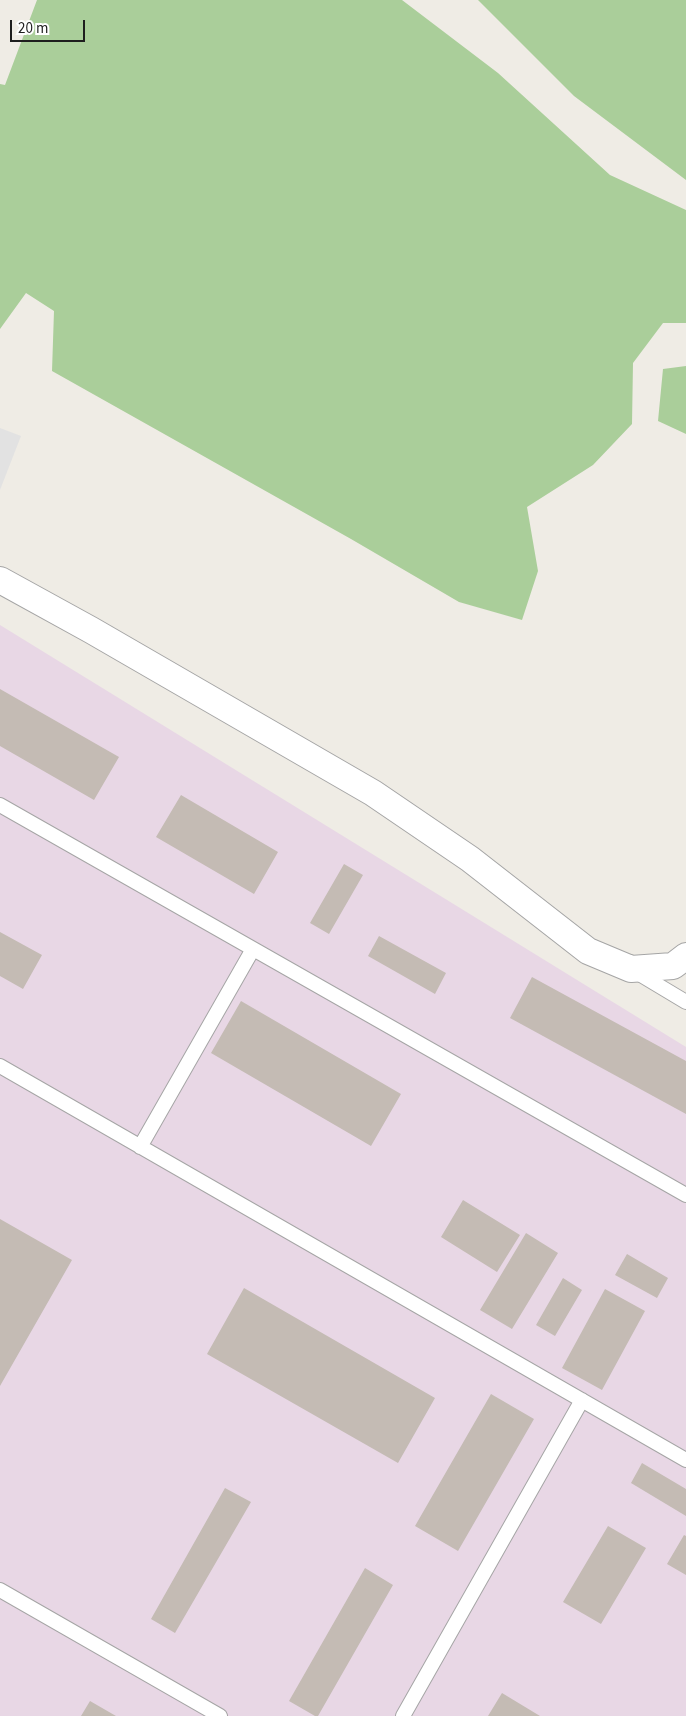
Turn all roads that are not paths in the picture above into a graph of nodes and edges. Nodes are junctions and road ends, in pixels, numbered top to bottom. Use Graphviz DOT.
graph roads {
  1 [pos="0,580"];
  2 [pos="0,805"];
  3 [pos="253,949"];
  4 [pos="686,956"];
  5 [pos="631,969"];
  6 [pos="686,1002"];
  7 [pos="0,1066"];
  8 [pos="140,1147"];
  9 [pos="686,1195"];
  10 [pos="582,1400"];
  11 [pos="686,1460"];
  12 [pos="0,1590"];
  13 [pos="220,1716"];
  14 [pos="403,1716"];
  1 -- 5 [label="street"];
  2 -- 3 [label="lane"];
  3 -- 8 [label="lane"];
  3 -- 9 [label="lane"];
  4 -- 5 [label="street"];
  5 -- 6 [label="lane"];
  7 -- 8 [label="lane"];
  8 -- 10 [label="lane"];
  10 -- 11 [label="lane"];
  10 -- 14 [label="lane"];
  12 -- 13 [label="lane"];
}
